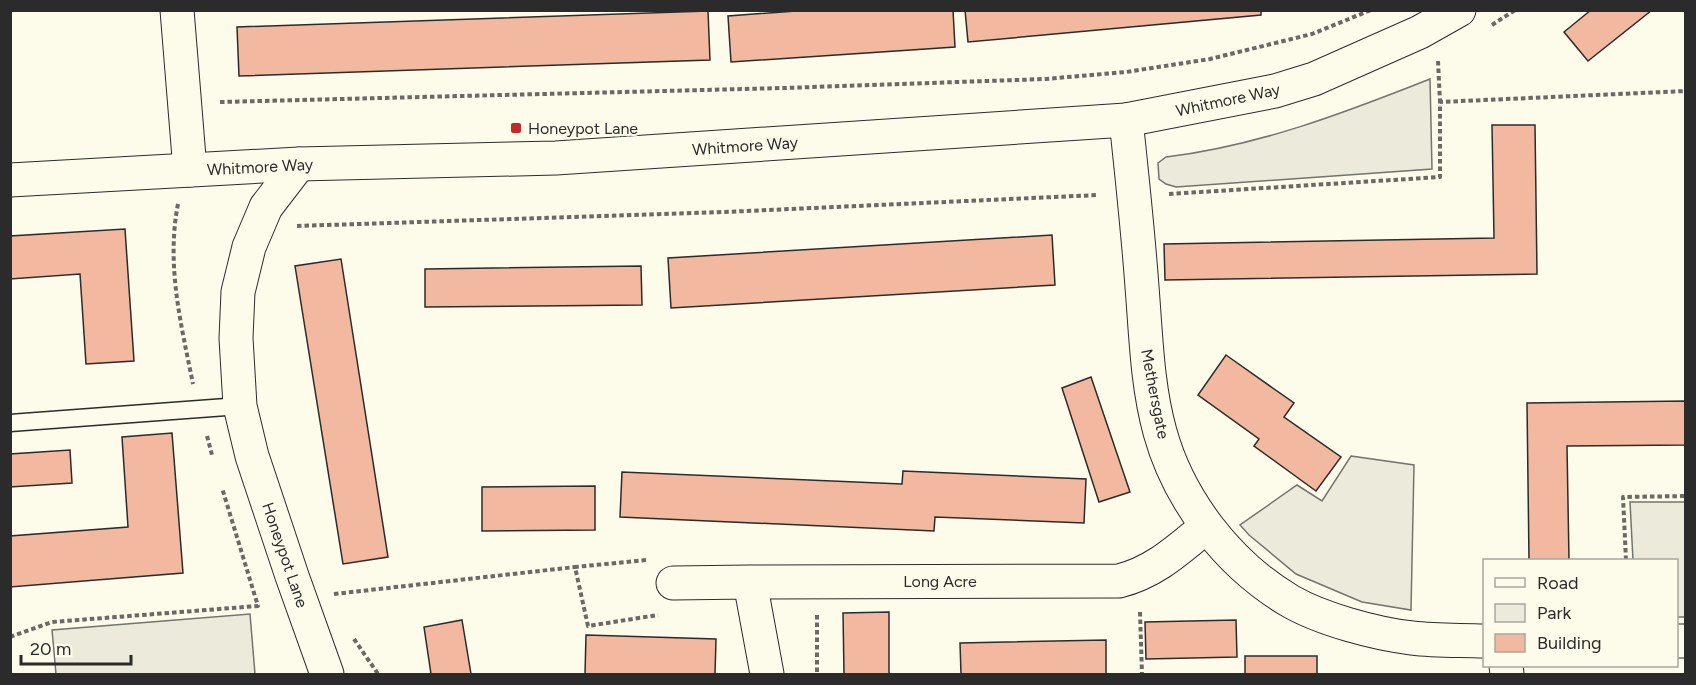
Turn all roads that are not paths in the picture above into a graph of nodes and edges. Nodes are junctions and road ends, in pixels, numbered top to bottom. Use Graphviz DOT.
graph roads {
  1 [pos="177,10"];
  2 [pos="1459,10"];
  3 [pos="1126,120"];
  4 [pos="299,164"];
  5 [pos="190,170"];
  6 [pos="10,180"];
  7 [pos="240,406"];
  8 [pos="10,423"];
  9 [pos="1207,526"];
  10 [pos="750,582"];
  11 [pos="670,599"];
  12 [pos="1483,641"];
  13 [pos="327,675"];
  14 [pos="767,675"];
  1 -- 5 [label="street"];
  2 -- 3 [label="street, Whitmore Way"];
  3 -- 4 [label="street, Whitmore Way"];
  3 -- 9 [label="street, Methersgate"];
  4 -- 5 [label="street, Whitmore Way"];
  4 -- 7 [label="street, Honeypot Lane"];
  5 -- 6 [label="street, Whitmore Way"];
  7 -- 8 [label="lane"];
  7 -- 13 [label="street, Honeypot Lane"];
  9 -- 10 [label="street, Long Acre"];
  9 -- 12 [label="street, Methersgate"];
  10 -- 11 [label="street, Long Acre"];
  10 -- 14 [label="street"];
}
